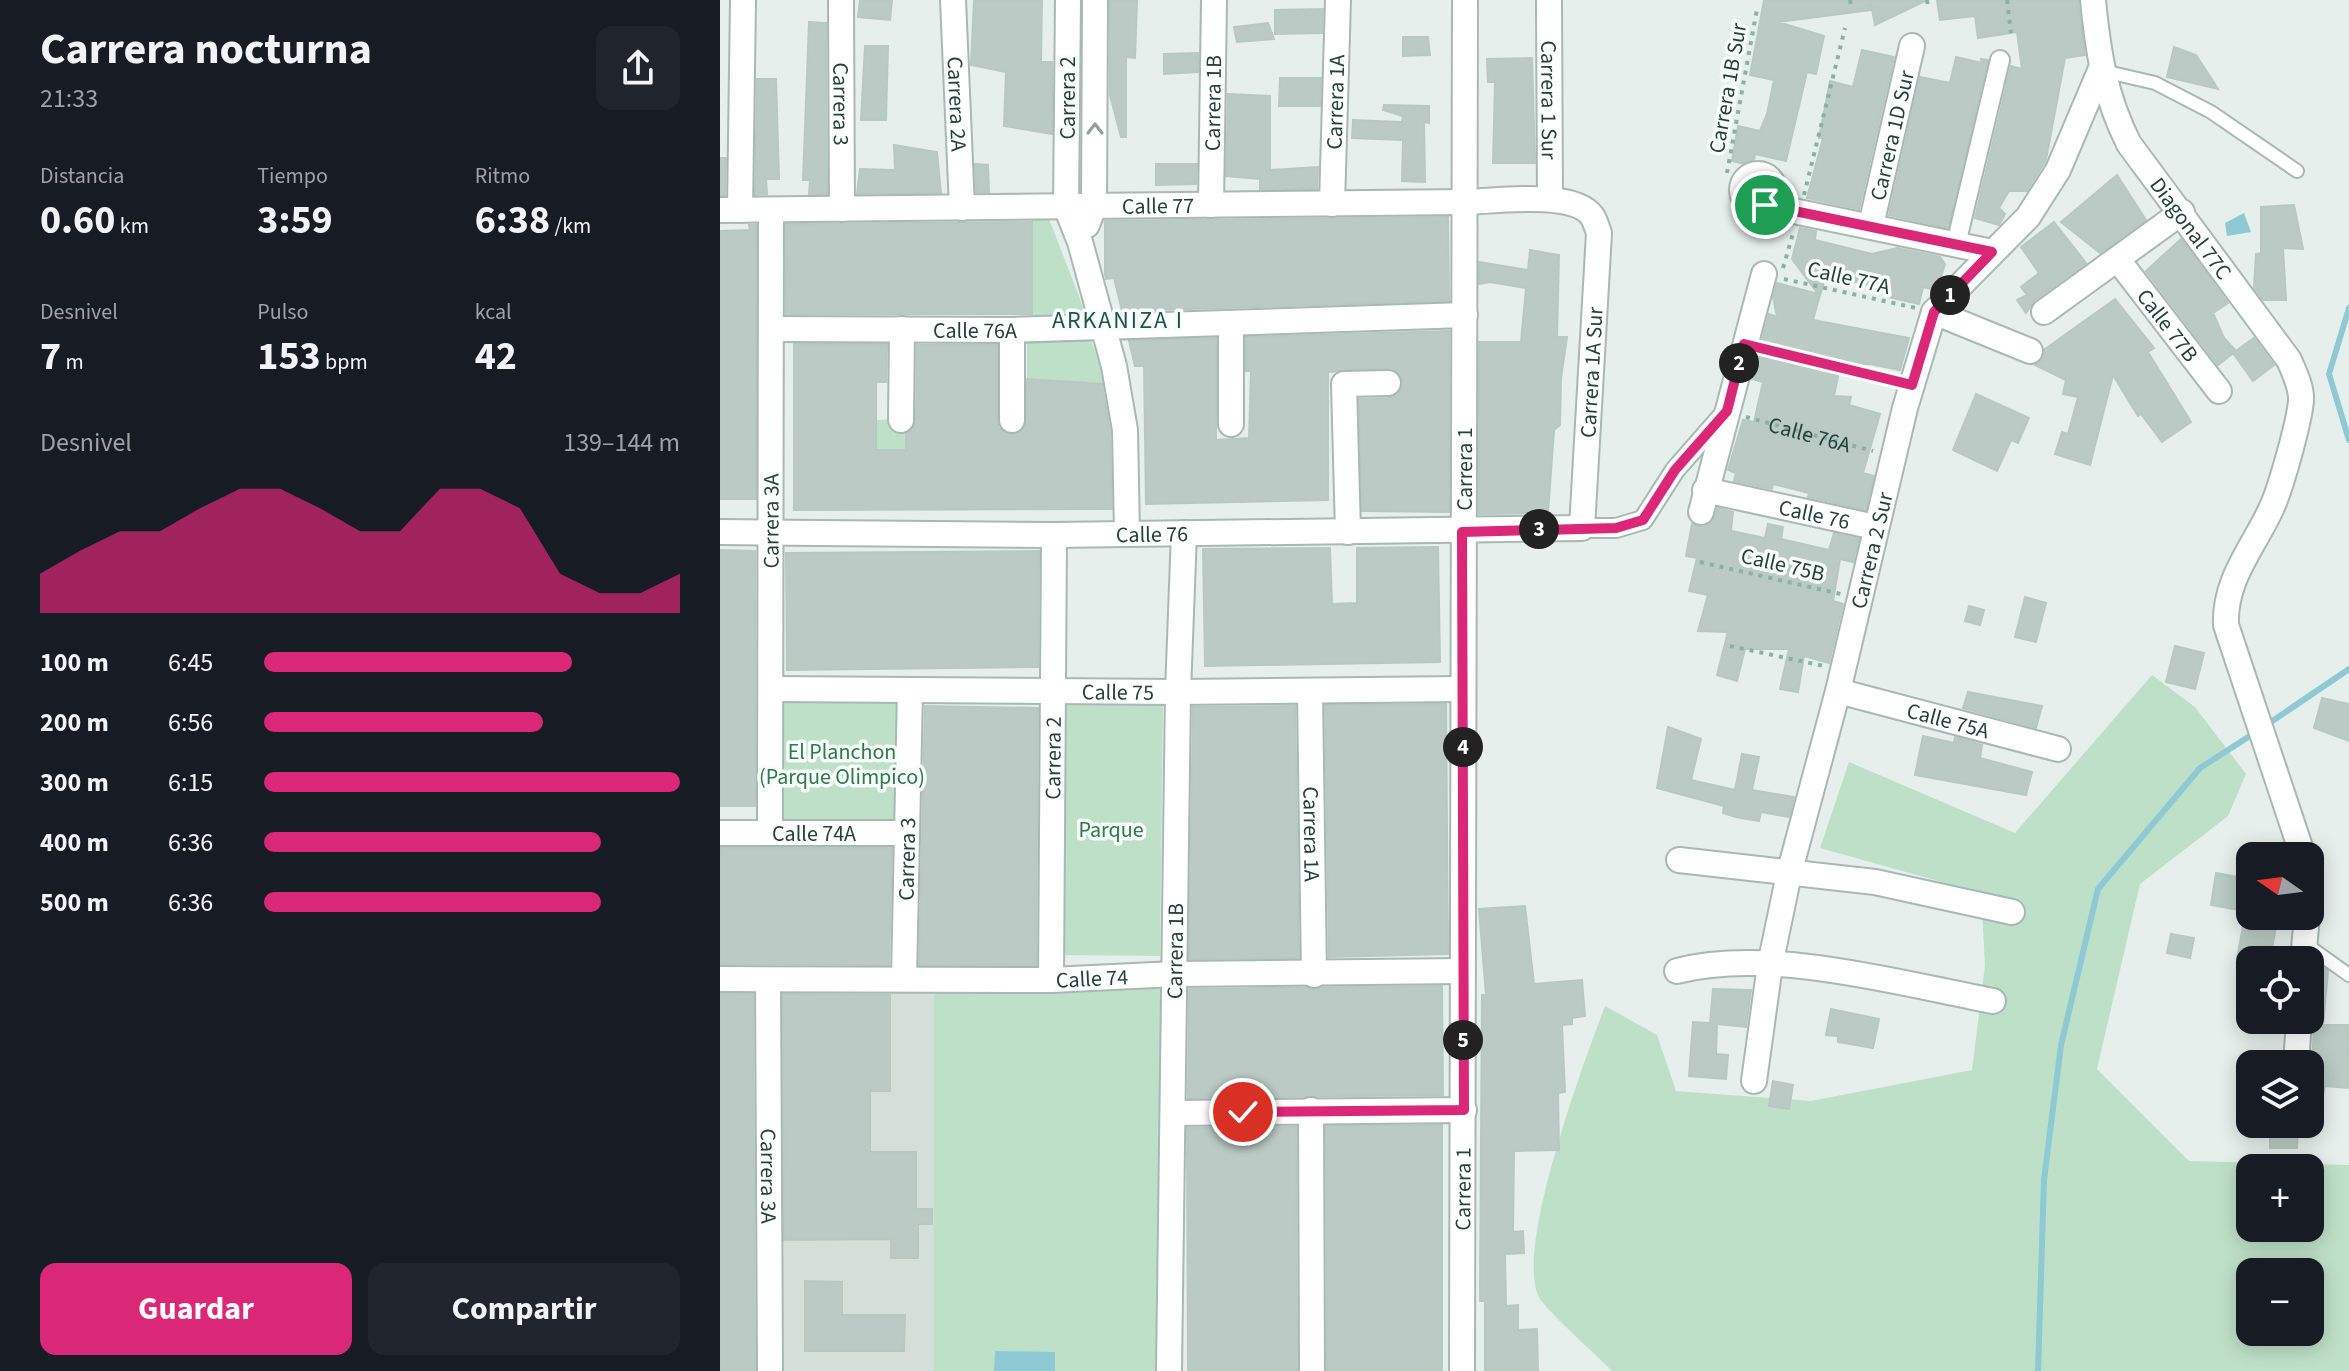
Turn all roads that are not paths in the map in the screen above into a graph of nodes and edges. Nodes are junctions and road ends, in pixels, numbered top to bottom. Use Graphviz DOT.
graph roads {
  1 [pos="743,0"];
  2 [pos="841,0"];
  3 [pos="953,0"];
  4 [pos="1068,0"];
  5 [pos="1095,0"];
  6 [pos="1214,0"];
  7 [pos="1338,0"];
  8 [pos="1465,0"];
  9 [pos="1549,0"];
  10 [pos="2093,0"];
  11 [pos="1912,46"];
  12 [pos="2000,60"];
  13 [pos="2100,71"];
  14 [pos="2297,171"];
  15 [pos="1735,178"];
  16 [pos="1550,199"];
  17 [pos="1465,202"];
  18 [pos="1332,204"];
  19 [pos="1211,205"];
  20 [pos="1066,207"];
  21 [pos="1094,207"];
  22 [pos="962,208"];
  23 [pos="842,209"];
  24 [pos="730,210"];
  25 [pos="771,210"];
  26 [pos="2182,212"];
  27 [pos="1592,216"];
  28 [pos="1871,225"];
  29 [pos="1080,242"];
  30 [pos="1956,244"];
  31 [pos="1992,252"];
  32 [pos="2118,260"];
  33 [pos="1776,277"];
  34 [pos="1934,312"];
  35 [pos="2044,312"];
  36 [pos="1465,315"];
  37 [pos="1231,323"];
  38 [pos="1101,327"];
  39 [pos="771,329"];
  40 [pos="902,329"];
  41 [pos="1012,330"];
  42 [pos="2030,351"];
  43 [pos="1388,383"];
  44 [pos="2219,391"];
  45 [pos="1727,411"];
  46 [pos="901,420"];
  47 [pos="1012,420"];
  48 [pos="1231,424"];
  49 [pos="1875,527"];
  50 [pos="1582,528"];
  51 [pos="770,531"];
  52 [pos="720,532"];
  53 [pos="1348,532"];
  54 [pos="1462,532"];
  55 [pos="1184,533"];
  56 [pos="1127,534"];
  57 [pos="1054,535"];
  58 [pos="1840,680"];
  59 [pos="772,689"];
  60 [pos="1462,689"];
  61 [pos="910,690"];
  62 [pos="1053,691"];
  63 [pos="1178,692"];
  64 [pos="1310,692"];
  65 [pos="2058,749"];
  66 [pos="720,833"];
  67 [pos="770,833"];
  68 [pos="907,833"];
  69 [pos="2298,842"];
  70 [pos="1679,860"];
  71 [pos="1789,874"];
  72 [pos="2012,912"];
  73 [pos="2324,962"];
  74 [pos="1770,965"];
  75 [pos="1463,971"];
  76 [pos="1677,971"];
  77 [pos="1175,974"];
  78 [pos="1314,975"];
  79 [pos="2349,975"];
  80 [pos="720,979"];
  81 [pos="904,979"];
  82 [pos="768,980"];
  83 [pos="1051,980"];
  84 [pos="1993,1001"];
  85 [pos="1754,1081"];
  86 [pos="1311,1110"];
  87 [pos="1464,1110"];
  88 [pos="1174,1113"];
  89 [pos="770,1371"];
  90 [pos="1169,1371"];
  91 [pos="1312,1371"];
  92 [pos="1462,1371"];
  1 -- 24 [label="street"];
  2 -- 23 [label="street, Carrera 3"];
  3 -- 22 [label="street, Carrera 2A"];
  4 -- 20 [label="street, Carrera 2"];
  21 -- 5 [label="street, Carrera 2, one-way"];
  6 -- 19 [label="street, Carrera 1B"];
  7 -- 18 [label="street, Carrera 1A"];
  8 -- 17 [label="street, Carrera 1"];
  9 -- 16 [label="street, Carrera 1 Sur"];
  10 -- 13 [label="street, Diagonal 77C"];
  11 -- 28 [label="street, Carrera 1D Sur"];
  12 -- 30 [label="street"];
  13 -- 14 [label="lane"];
  13 -- 26 [label="street, Diagonal 77C"];
  13 -- 31 [label="street, Carrera 2 Sur"];
  15 -- 28 [label="street"];
  16 -- 17 [label="street, Calle 77"];
  16 -- 27 [label="street, Calle 77"];
  17 -- 18 [label="street, Calle 77"];
  17 -- 36 [label="street, Carrera 1"];
  18 -- 19 [label="street, Calle 77"];
  19 -- 21 [label="street, Calle 77"];
  20 -- 21 [label="street, Calle 77"];
  20 -- 22 [label="street, Calle 77"];
  20 -- 29 [label="street, Carrera 2"];
  21 -- 29 [label="street, Carrera 2"];
  22 -- 23 [label="street, Calle 77"];
  23 -- 25 [label="street, Calle 77"];
  24 -- 25 [label="street, Calle 77"];
  25 -- 39 [label="street, Carrera 3A"];
  26 -- 32 [label="street"];
  26 -- 69 [label="street, Diagonal 77C"];
  27 -- 50 [label="street, Carrera 1A Sur"];
  28 -- 30 [label="street"];
  29 -- 38 [label="street, Carrera 2"];
  30 -- 31 [label="street"];
  31 -- 34 [label="street, Carrera 2 Sur"];
  32 -- 35 [label="street"];
  32 -- 44 [label="street, Calle 77B"];
  33 -- 45 [label="street"];
  34 -- 42 [label="street"];
  34 -- 49 [label="street, Carrera 2 Sur"];
  36 -- 37 [label="street, Calle 76A"];
  36 -- 54 [label="street, Carrera 1"];
  37 -- 38 [label="street, Calle 76A"];
  37 -- 48 [label="street"];
  38 -- 41 [label="street, Calle 76A"];
  38 -- 56 [label="street, Carrera 2"];
  39 -- 40 [label="street, Calle 76A"];
  39 -- 51 [label="street, Carrera 3A"];
  40 -- 41 [label="street, Calle 76A"];
  40 -- 46 [label="street"];
  41 -- 47 [label="street"];
  43 -- 53 [label="street"];
  45 -- 49 [label="street, Calle 76"];
  45 -- 50 [label="street"];
  49 -- 58 [label="street, Carrera 2 Sur"];
  50 -- 54 [label="street, Calle 76"];
  51 -- 52 [label="street, Calle 76"];
  51 -- 57 [label="street, Calle 76"];
  51 -- 59 [label="street, Carrera 3A"];
  53 -- 54 [label="street, Calle 76"];
  53 -- 55 [label="street, Calle 76"];
  54 -- 60 [label="street, Carrera 1"];
  55 -- 56 [label="street, Calle 76"];
  55 -- 63 [label="street, Carrera 1B"];
  56 -- 57 [label="street, Calle 76"];
  57 -- 62 [label="street, Carrera 2"];
  58 -- 65 [label="street, Calle 75A"];
  58 -- 71 [label="street, Carrera 2 Sur"];
  59 -- 61 [label="street, Calle 75"];
  59 -- 67 [label="street, Carrera 3A"];
  60 -- 64 [label="street, Calle 75"];
  60 -- 75 [label="street, Carrera 1"];
  61 -- 62 [label="street, Calle 75"];
  61 -- 68 [label="street, Carrera 3"];
  62 -- 63 [label="street, Calle 75"];
  62 -- 83 [label="street, Carrera 2"];
  63 -- 64 [label="street, Calle 75"];
  63 -- 77 [label="street, Carrera 1B"];
  64 -- 78 [label="street, Carrera 1A"];
  66 -- 67 [label="street, Calle 74A"];
  67 -- 68 [label="street, Calle 74A"];
  68 -- 81 [label="street, Carrera 3"];
  70 -- 71 [label="street"];
  71 -- 72 [label="street"];
  71 -- 74 [label="street, Carrera 2 Sur"];
  73 -- 79 [label="lane"];
  74 -- 76 [label="street"];
  74 -- 84 [label="street"];
  74 -- 85 [label="street, Carrera 2 Sur"];
  75 -- 78 [label="street, Calle 74"];
  75 -- 87 [label="street, Carrera 1"];
  77 -- 78 [label="street, Calle 74"];
  77 -- 83 [label="street, Calle 74"];
  77 -- 88 [label="street, Carrera 1B"];
  80 -- 82 [label="street, Calle 74"];
  81 -- 82 [label="street, Calle 74"];
  81 -- 83 [label="street, Calle 74"];
  82 -- 89 [label="street, Carrera 3A"];
  86 -- 87 [label="street"];
  86 -- 88 [label="street"];
  86 -- 91 [label="street"];
  87 -- 92 [label="street, Carrera 1"];
  88 -- 90 [label="street, Carrera 1B"];
}
